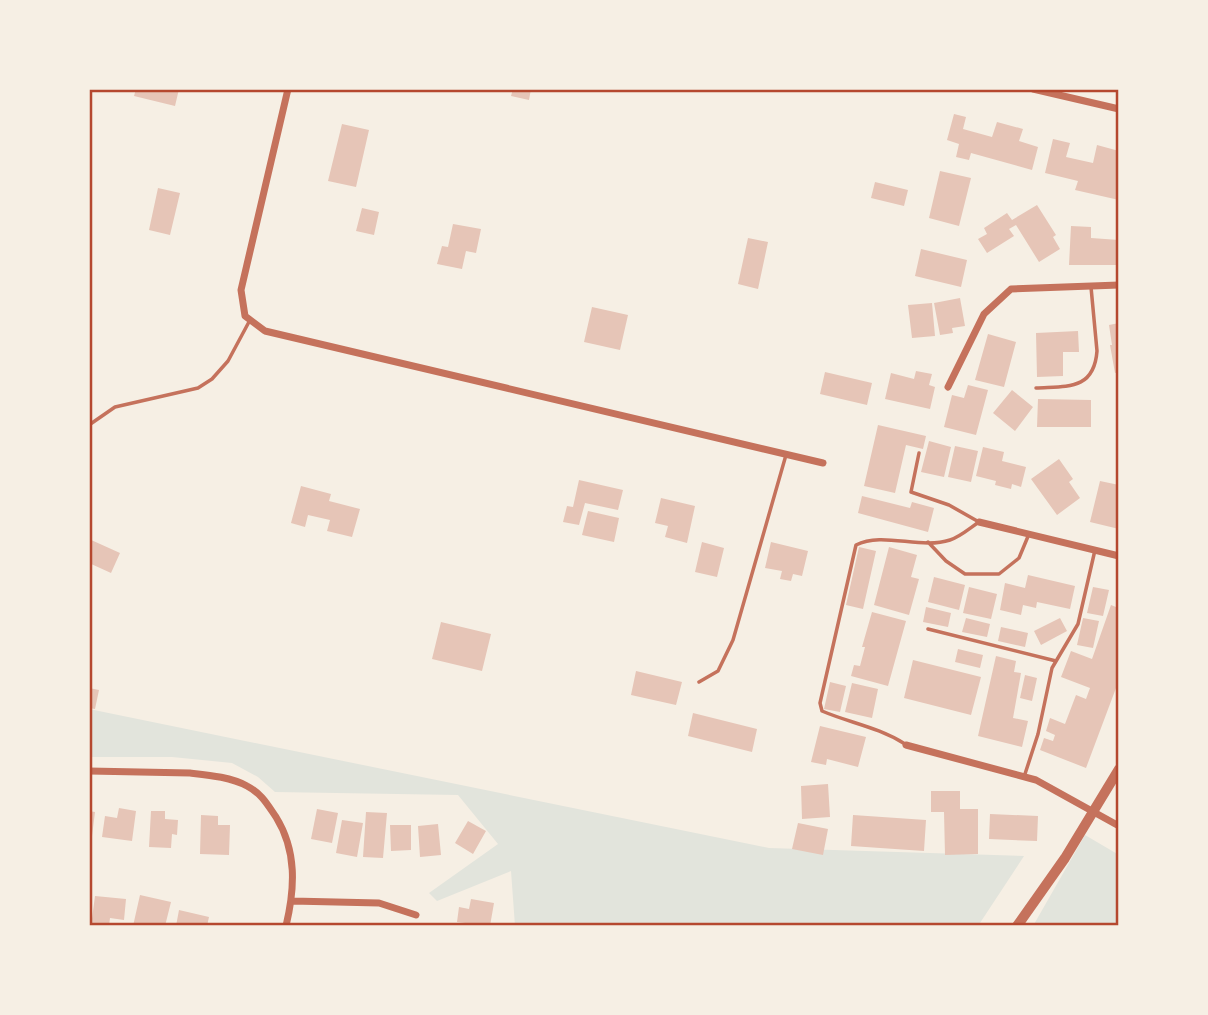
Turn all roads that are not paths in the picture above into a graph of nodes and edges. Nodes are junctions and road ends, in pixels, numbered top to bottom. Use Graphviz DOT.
graph roads {
  1 [pos="288,89"];
  2 [pos="1033,89"];
  3 [pos="1119,109"];
  4 [pos="1119,285"];
  5 [pos="1091,287"];
  6 [pos="250,320"];
  7 [pos="948,387"];
  8 [pos="1036,388"];
  9 [pos="89,425"];
  10 [pos="919,453"];
  11 [pos="786,455"];
  12 [pos="823,463"];
  13 [pos="979,522"];
  14 [pos="1029,534"];
  15 [pos="928,542"];
  16 [pos="1095,550"];
  17 [pos="1119,556"];
  18 [pos="928,629"];
  19 [pos="1056,661"];
  20 [pos="699,682"];
  21 [pos="906,745"];
  22 [pos="1119,769"];
  23 [pos="89,771"];
  24 [pos="1024,777"];
  25 [pos="1092,813"];
  26 [pos="1119,826"];
  27 [pos="292,901"];
  28 [pos="416,915"];
  29 [pos="286,926"];
  30 [pos="1017,926"];
  1 -- 6 [label="street"];
  2 -- 3 [label="street"];
  4 -- 5 [label="street"];
  5 -- 7 [label="street"];
  5 -- 8 [label="lane"];
  6 -- 9 [label="lane"];
  6 -- 11 [label="street"];
  10 -- 13 [label="lane"];
  11 -- 12 [label="street"];
  11 -- 20 [label="lane"];
  13 -- 14 [label="street"];
  13 -- 15 [label="lane"];
  14 -- 15 [label="lane"];
  14 -- 16 [label="street"];
  15 -- 21 [label="lane"];
  16 -- 17 [label="street"];
  16 -- 19 [label="lane"];
  18 -- 19 [label="lane"];
  19 -- 24 [label="lane"];
  21 -- 24 [label="street"];
  22 -- 25 [label="street"];
  23 -- 27 [label="street"];
  24 -- 25 [label="street"];
  25 -- 26 [label="street"];
  25 -- 30 [label="street"];
  27 -- 28 [label="street"];
  27 -- 29 [label="street"];
}
